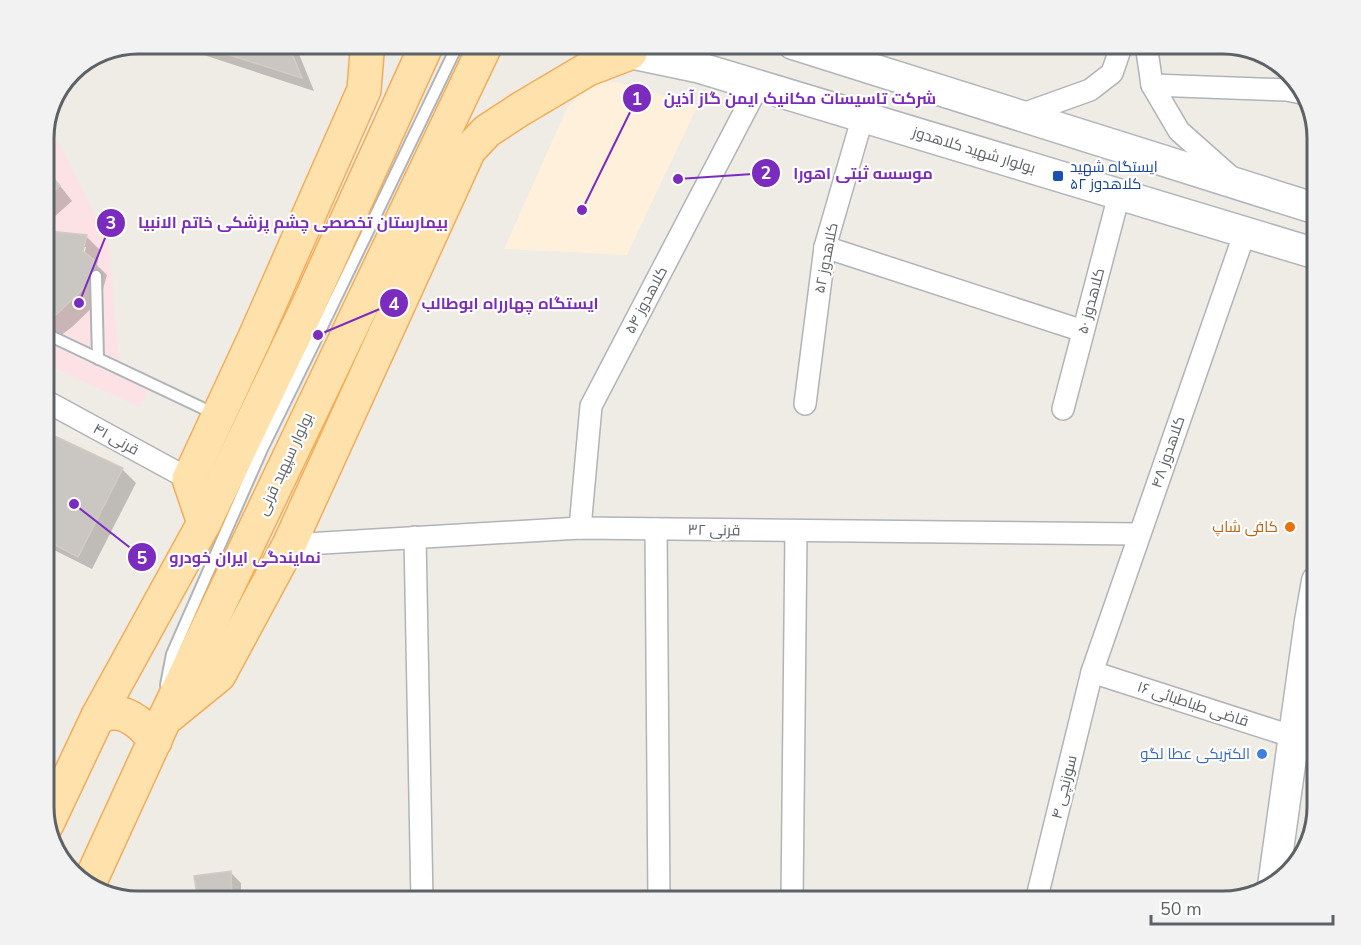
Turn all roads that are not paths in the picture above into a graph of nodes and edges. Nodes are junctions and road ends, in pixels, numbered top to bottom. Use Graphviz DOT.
graph roads {
  1 [pos="367,54"];
  2 [pos="422,54"];
  3 [pos="453,54"];
  4 [pos="481,54"];
  5 [pos="627,54"];
  6 [pos="666,54"];
  7 [pos="825,54"];
  8 [pos="1119,54"];
  9 [pos="1147,54"];
  10 [pos="702,55"];
  11 [pos="1152,85"];
  12 [pos="758,86"];
  13 [pos="1293,91"];
  14 [pos="1020,115"];
  15 [pos="863,116"];
  16 [pos="1239,185"];
  17 [pos="1119,195"];
  18 [pos="1307,206"];
  19 [pos="1245,232"];
  20 [pos="825,247"];
  21 [pos="1307,251"];
  22 [pos="96,276"];
  23 [pos="308,306"];
  24 [pos="1083,331"];
  25 [pos="255,337"];
  26 [pos="54,338"];
  27 [pos="98,359"];
  28 [pos="805,404"];
  29 [pos="54,405"];
  30 [pos="1063,409"];
  31 [pos="218,416"];
  32 [pos="189,479"];
  33 [pos="204,523"];
  34 [pos="580,528"];
  35 [pos="656,529"];
  36 [pos="796,531"];
  37 [pos="1139,534"];
  38 [pos="415,537"];
  39 [pos="289,545"];
  40 [pos="1307,643"];
  41 [pos="1092,672"];
  42 [pos="99,716"];
  43 [pos="159,730"];
  44 [pos="1294,737"];
  45 [pos="54,809"];
  46 [pos="1275,873"];
  47 [pos="92,877"];
  48 [pos="422,891"];
  49 [pos="659,891"];
  50 [pos="792,891"];
  51 [pos="1039,891"];
  1 -- 25 [label="main road"];
  2 -- 23 [label="main road"];
  3 -- 43 [label="lane"];
  4 -- 43 [label="main road, بولوار سپهبد قرنی"];
  5 -- 39 [label="main road"];
  6 -- 10 [label="main road, بولوار شهید کلاهدوز"];
  7 -- 14 [label="main road"];
  8 -- 14 [label="street"];
  9 -- 11 [label="street"];
  10 -- 12 [label="main road, بولوار شهید کلاهدوز"];
  11 -- 13 [label="street"];
  11 -- 16 [label="street"];
  12 -- 15 [label="main road, بولوار شهید کلاهدوز"];
  12 -- 34 [label="street, کلاهدوز ۵۴"];
  14 -- 16 [label="main road"];
  15 -- 17 [label="main road, بولوار شهید کلاهدوز"];
  15 -- 20 [label="street, کلاهدوز ۵۲"];
  16 -- 18 [label="main road"];
  17 -- 19 [label="main road, بولوار شهید کلاهدوز"];
  17 -- 24 [label="street, کلاهدوز ۵۰"];
  19 -- 21 [label="main road, بولوار شهید کلاهدوز"];
  19 -- 37 [label="street, کلاهدوز ۴۸"];
  20 -- 24 [label="street"];
  20 -- 28 [label="street, کلاهدوز ۵۲"];
  22 -- 27 [label="lane"];
  23 -- 25 [label="main road"];
  23 -- 33 [label="main road"];
  24 -- 30 [label="street, کلاهدوز ۵۰"];
  25 -- 31 [label="main road"];
  26 -- 27 [label="lane"];
  27 -- 31 [label="lane"];
  29 -- 32 [label="street, قرنی ۴۱"];
  31 -- 32 [label="main road"];
  32 -- 33 [label="main road"];
  33 -- 42 [label="main road"];
  34 -- 35 [label="street, قرنی ۳۲"];
  34 -- 38 [label="street, قرنی ۳۲"];
  35 -- 36 [label="street, قرنی ۳۲"];
  35 -- 49 [label="street"];
  36 -- 37 [label="street, قرنی ۳۲"];
  36 -- 50 [label="street"];
  37 -- 41 [label="street, کلاهدوز ۴۸"];
  38 -- 39 [label="street, قرنی ۳۲"];
  38 -- 48 [label="street"];
  39 -- 43 [label="main road"];
  40 -- 44 [label="main road"];
  41 -- 44 [label="street, قاضی طباطبائی ۱۶"];
  41 -- 51 [label="street, سوزنچی ۴"];
  42 -- 43 [label="main road"];
  42 -- 45 [label="main road"];
  43 -- 47 [label="main road, بولوار سپهبد قرنی"];
  44 -- 46 [label="main road"];
}
